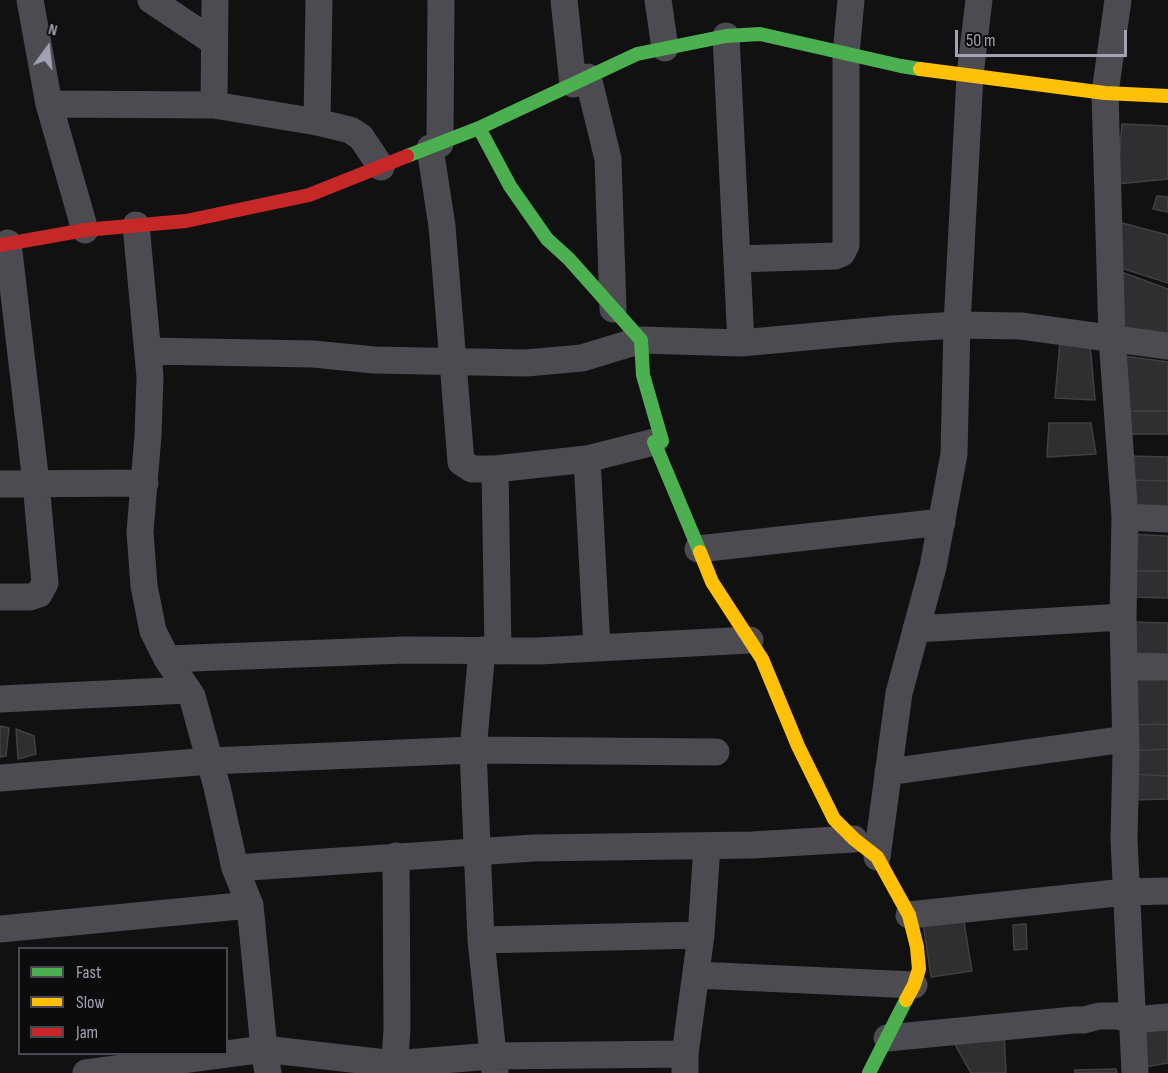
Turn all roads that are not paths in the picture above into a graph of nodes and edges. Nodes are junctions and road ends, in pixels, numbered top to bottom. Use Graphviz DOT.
graph roads {
  1 [pos="30,0"];
  2 [pos="151,0"];
  3 [pos="215,0"];
  4 [pos="319,0"];
  5 [pos="441,0"];
  6 [pos="564,0"];
  7 [pos="658,0"];
  8 [pos="851,0"];
  9 [pos="979,0"];
  10 [pos="1118,0"];
  11 [pos="726,36"];
  12 [pos="214,42"];
  13 [pos="665,48"];
  14 [pos="846,54"];
  15 [pos="970,75"];
  16 [pos="580,81"];
  17 [pos="1105,93"];
  18 [pos="1168,96"];
  19 [pos="49,104"];
  20 [pos="214,105"];
  21 [pos="317,122"];
  22 [pos="479,128"];
  23 [pos="435,146"];
  24 [pos="381,167"];
  25 [pos="136,225"];
  26 [pos="85,230"];
  27 [pos="4,244"];
  28 [pos="737,258"];
  29 [pos="614,309"];
  30 [pos="957,325"];
  31 [pos="1112,338"];
  32 [pos="641,339"];
  33 [pos="741,343"];
  34 [pos="1168,346"];
  35 [pos="148,351"];
  36 [pos="453,362"];
  37 [pos="654,442"];
  38 [pos="587,459"];
  39 [pos="495,469"];
  40 [pos="36,483"];
  41 [pos="145,483"];
  42 [pos="0,484"];
  43 [pos="1125,517"];
  44 [pos="1168,519"];
  45 [pos="942,522"];
  46 [pos="698,549"];
  47 [pos="0,597"];
  48 [pos="1123,617"];
  49 [pos="916,629"];
  50 [pos="750,640"];
  51 [pos="597,648"];
  52 [pos="490,651"];
  53 [pos="167,659"];
  54 [pos="1124,667"];
  55 [pos="1168,667"];
  56 [pos="188,690"];
  57 [pos="0,699"];
  58 [pos="1126,739"];
  59 [pos="473,750"];
  60 [pos="716,752"];
  61 [pos="210,761"];
  62 [pos="888,772"];
  63 [pos="0,778"];
  64 [pos="854,839"];
  65 [pos="707,846"];
  66 [pos="478,852"];
  67 [pos="396,856"];
  68 [pos="876,857"];
  69 [pos="235,868"];
  70 [pos="1168,891"];
  71 [pos="1125,892"];
  72 [pos="250,905"];
  73 [pos="909,915"];
  74 [pos="0,929"];
  75 [pos="701,935"];
  76 [pos="481,940"];
  77 [pos="696,975"];
  78 [pos="914,985"];
  79 [pos="1168,1017"];
  80 [pos="1133,1020"];
  81 [pos="887,1038"];
  82 [pos="266,1061"];
  83 [pos="685,1064"];
  84 [pos="493,1065"];
  85 [pos="394,1069"];
  86 [pos="86,1073"];
  87 [pos="869,1073"];
  88 [pos="1135,1073"];
  1 -- 19 [label="street"];
  2 -- 12 [label="street"];
  3 -- 12 [label="street"];
  4 -- 21 [label="street"];
  5 -- 23 [label="street"];
  6 -- 16 [label="street"];
  7 -- 13 [label="street"];
  8 -- 14 [label="street"];
  9 -- 15 [label="street"];
  10 -- 17 [label="street"];
  11 -- 13 [label="street"];
  11 -- 14 [label="street"];
  11 -- 28 [label="street"];
  12 -- 20 [label="street"];
  13 -- 16 [label="street"];
  14 -- 15 [label="street"];
  14 -- 28 [label="street"];
  15 -- 17 [label="street"];
  15 -- 30 [label="street"];
  16 -- 22 [label="street"];
  16 -- 29 [label="street"];
  17 -- 18 [label="street"];
  17 -- 31 [label="street"];
  19 -- 20 [label="street"];
  19 -- 26 [label="street"];
  20 -- 21 [label="street"];
  21 -- 24 [label="street"];
  22 -- 23 [label="street"];
  22 -- 29 [label="street"];
  23 -- 24 [label="street"];
  23 -- 36 [label="street"];
  24 -- 25 [label="street"];
  25 -- 26 [label="street"];
  25 -- 35 [label="street"];
  26 -- 27 [label="street"];
  27 -- 40 [label="street"];
  28 -- 33 [label="street"];
  29 -- 32 [label="street"];
  30 -- 31 [label="street"];
  30 -- 33 [label="street"];
  30 -- 45 [label="street"];
  31 -- 34 [label="street"];
  31 -- 43 [label="street"];
  32 -- 33 [label="street"];
  32 -- 36 [label="street"];
  32 -- 37 [label="street"];
  35 -- 36 [label="street"];
  35 -- 41 [label="street"];
  36 -- 39 [label="street"];
  37 -- 38 [label="street"];
  37 -- 46 [label="street"];
  38 -- 39 [label="street"];
  38 -- 51 [label="street"];
  39 -- 52 [label="street"];
  40 -- 41 [label="street"];
  40 -- 42 [label="street"];
  40 -- 47 [label="street"];
  41 -- 53 [label="street"];
  43 -- 44 [label="street"];
  43 -- 48 [label="street"];
  45 -- 46 [label="street"];
  45 -- 49 [label="street"];
  46 -- 50 [label="street"];
  48 -- 49 [label="street"];
  48 -- 54 [label="street"];
  49 -- 62 [label="street"];
  50 -- 51 [label="street"];
  50 -- 64 [label="street"];
  51 -- 52 [label="street"];
  52 -- 53 [label="street"];
  52 -- 59 [label="street"];
  53 -- 56 [label="street"];
  54 -- 55 [label="street"];
  54 -- 58 [label="street"];
  56 -- 57 [label="street"];
  56 -- 61 [label="street"];
  58 -- 62 [label="street"];
  58 -- 71 [label="street"];
  59 -- 60 [label="street"];
  59 -- 61 [label="street"];
  59 -- 66 [label="street"];
  61 -- 63 [label="street"];
  61 -- 69 [label="street"];
  62 -- 68 [label="street"];
  64 -- 65 [label="street"];
  64 -- 68 [label="street"];
  65 -- 66 [label="street"];
  65 -- 75 [label="street"];
  66 -- 67 [label="street"];
  66 -- 76 [label="street"];
  67 -- 69 [label="street"];
  67 -- 85 [label="street"];
  68 -- 73 [label="street"];
  69 -- 72 [label="street"];
  70 -- 71 [label="street"];
  71 -- 73 [label="street"];
  71 -- 80 [label="street"];
  72 -- 74 [label="street"];
  72 -- 82 [label="street"];
  73 -- 78 [label="street"];
  75 -- 76 [label="street"];
  75 -- 77 [label="street"];
  76 -- 84 [label="street"];
  77 -- 78 [label="street"];
  77 -- 83 [label="street"];
  78 -- 81 [label="street"];
  79 -- 80 [label="street"];
  80 -- 81 [label="street"];
  80 -- 88 [label="street"];
  81 -- 87 [label="street"];
  82 -- 85 [label="street"];
  82 -- 86 [label="street"];
  83 -- 84 [label="street"];
  84 -- 85 [label="street"];
}
